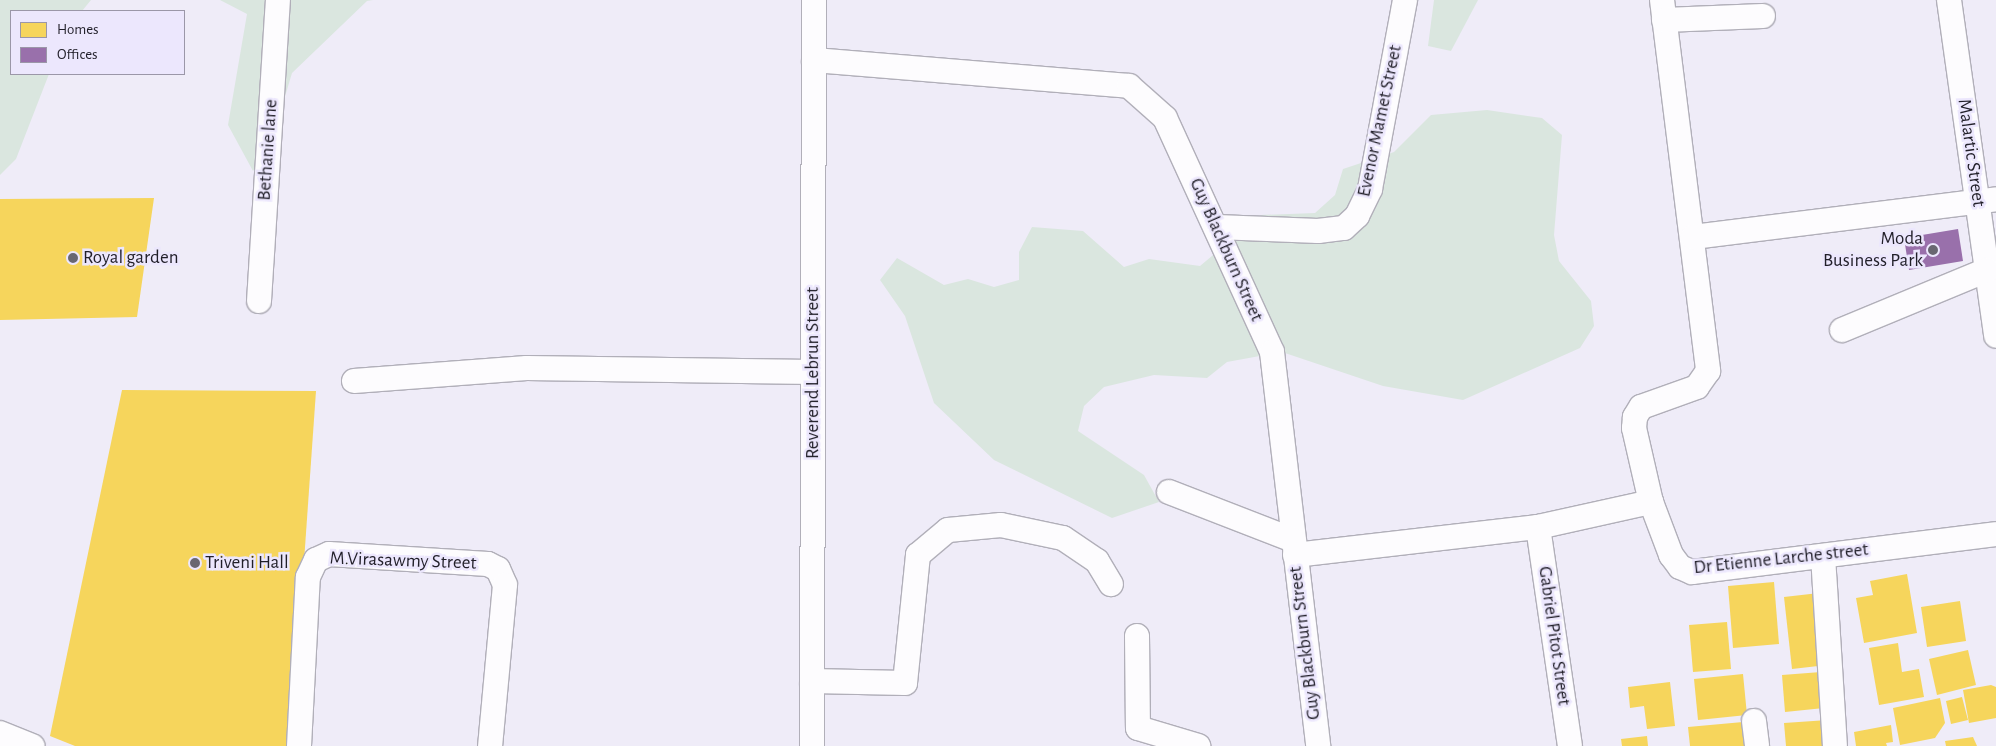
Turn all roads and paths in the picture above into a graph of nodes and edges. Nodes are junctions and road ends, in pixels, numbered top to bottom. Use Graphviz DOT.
graph roads {
  1 [pos="278,0"];
  2 [pos="814,0"];
  3 [pos="1405,0"];
  4 [pos="1949,0"];
  5 [pos="1663,10"];
  6 [pos="1762,16"];
  7 [pos="814,60"];
  8 [pos="1987,200"];
  9 [pos="1217,227"];
  10 [pos="1694,236"];
  11 [pos="1988,270"];
  12 [pos="258,301"];
  13 [pos="1994,311"];
  14 [pos="1842,330"];
  15 [pos="1996,336"];
  16 [pos="813,372"];
  17 [pos="354,381"];
  18 [pos="1169,492"];
  19 [pos="1651,502"];
  20 [pos="1538,527"];
  21 [pos="1996,534"];
  22 [pos="1294,547"];
  23 [pos="1823,556"];
  24 [pos="1111,584"];
  25 [pos="1136,636"];
  26 [pos="812,681"];
  27 [pos="1754,721"];
  28 [pos="6,739"];
  29 [pos="32,746"];
  30 [pos="299,746"];
  31 [pos="490,746"];
  32 [pos="812,746"];
  33 [pos="1198,746"];
  34 [pos="1318,746"];
  35 [pos="1570,746"];
  36 [pos="1758,746"];
  37 [pos="1835,746"];
  1 -- 12 [label="street, Bethanie lane"];
  2 -- 7 [label="street, Reverend Lebrun Street"];
  3 -- 9 [label="street, Evenor Mamet Street"];
  4 -- 8 [label="street, Malartic Street"];
  5 -- 6 [label="street"];
  5 -- 10 [label="street, Dr Etienne Larche street"];
  7 -- 9 [label="street, Guy Blackburn Street"];
  7 -- 16 [label="street, Reverend Lebrun Street"];
  8 -- 10 [label="street"];
  8 -- 11 [label="street, Malartic Street"];
  9 -- 22 [label="street, Guy Blackburn Street"];
  10 -- 19 [label="street, Dr Etienne Larche street"];
  11 -- 13 [label="street, Malartic Street"];
  11 -- 14 [label="street"];
  13 -- 15 [label="street, Malartic Street"];
  16 -- 17 [label="street"];
  16 -- 26 [label="street, Reverend Lebrun Street"];
  18 -- 22 [label="street"];
  19 -- 20 [label="street"];
  19 -- 23 [label="street, Dr Etienne Larche street"];
  20 -- 22 [label="street"];
  20 -- 35 [label="street, Gabriel Pitot Street"];
  21 -- 23 [label="street, Dr Etienne Larche street"];
  22 -- 34 [label="street, Guy Blackburn Street"];
  23 -- 37 [label="street"];
  24 -- 26 [label="street"];
  25 -- 33 [label="street"];
  26 -- 32 [label="street, Reverend Lebrun Street"];
  27 -- 36 [label="street"];
  28 -- 29 [label="street"];
  30 -- 31 [label="street, M.Virasawmy Street"];
}
